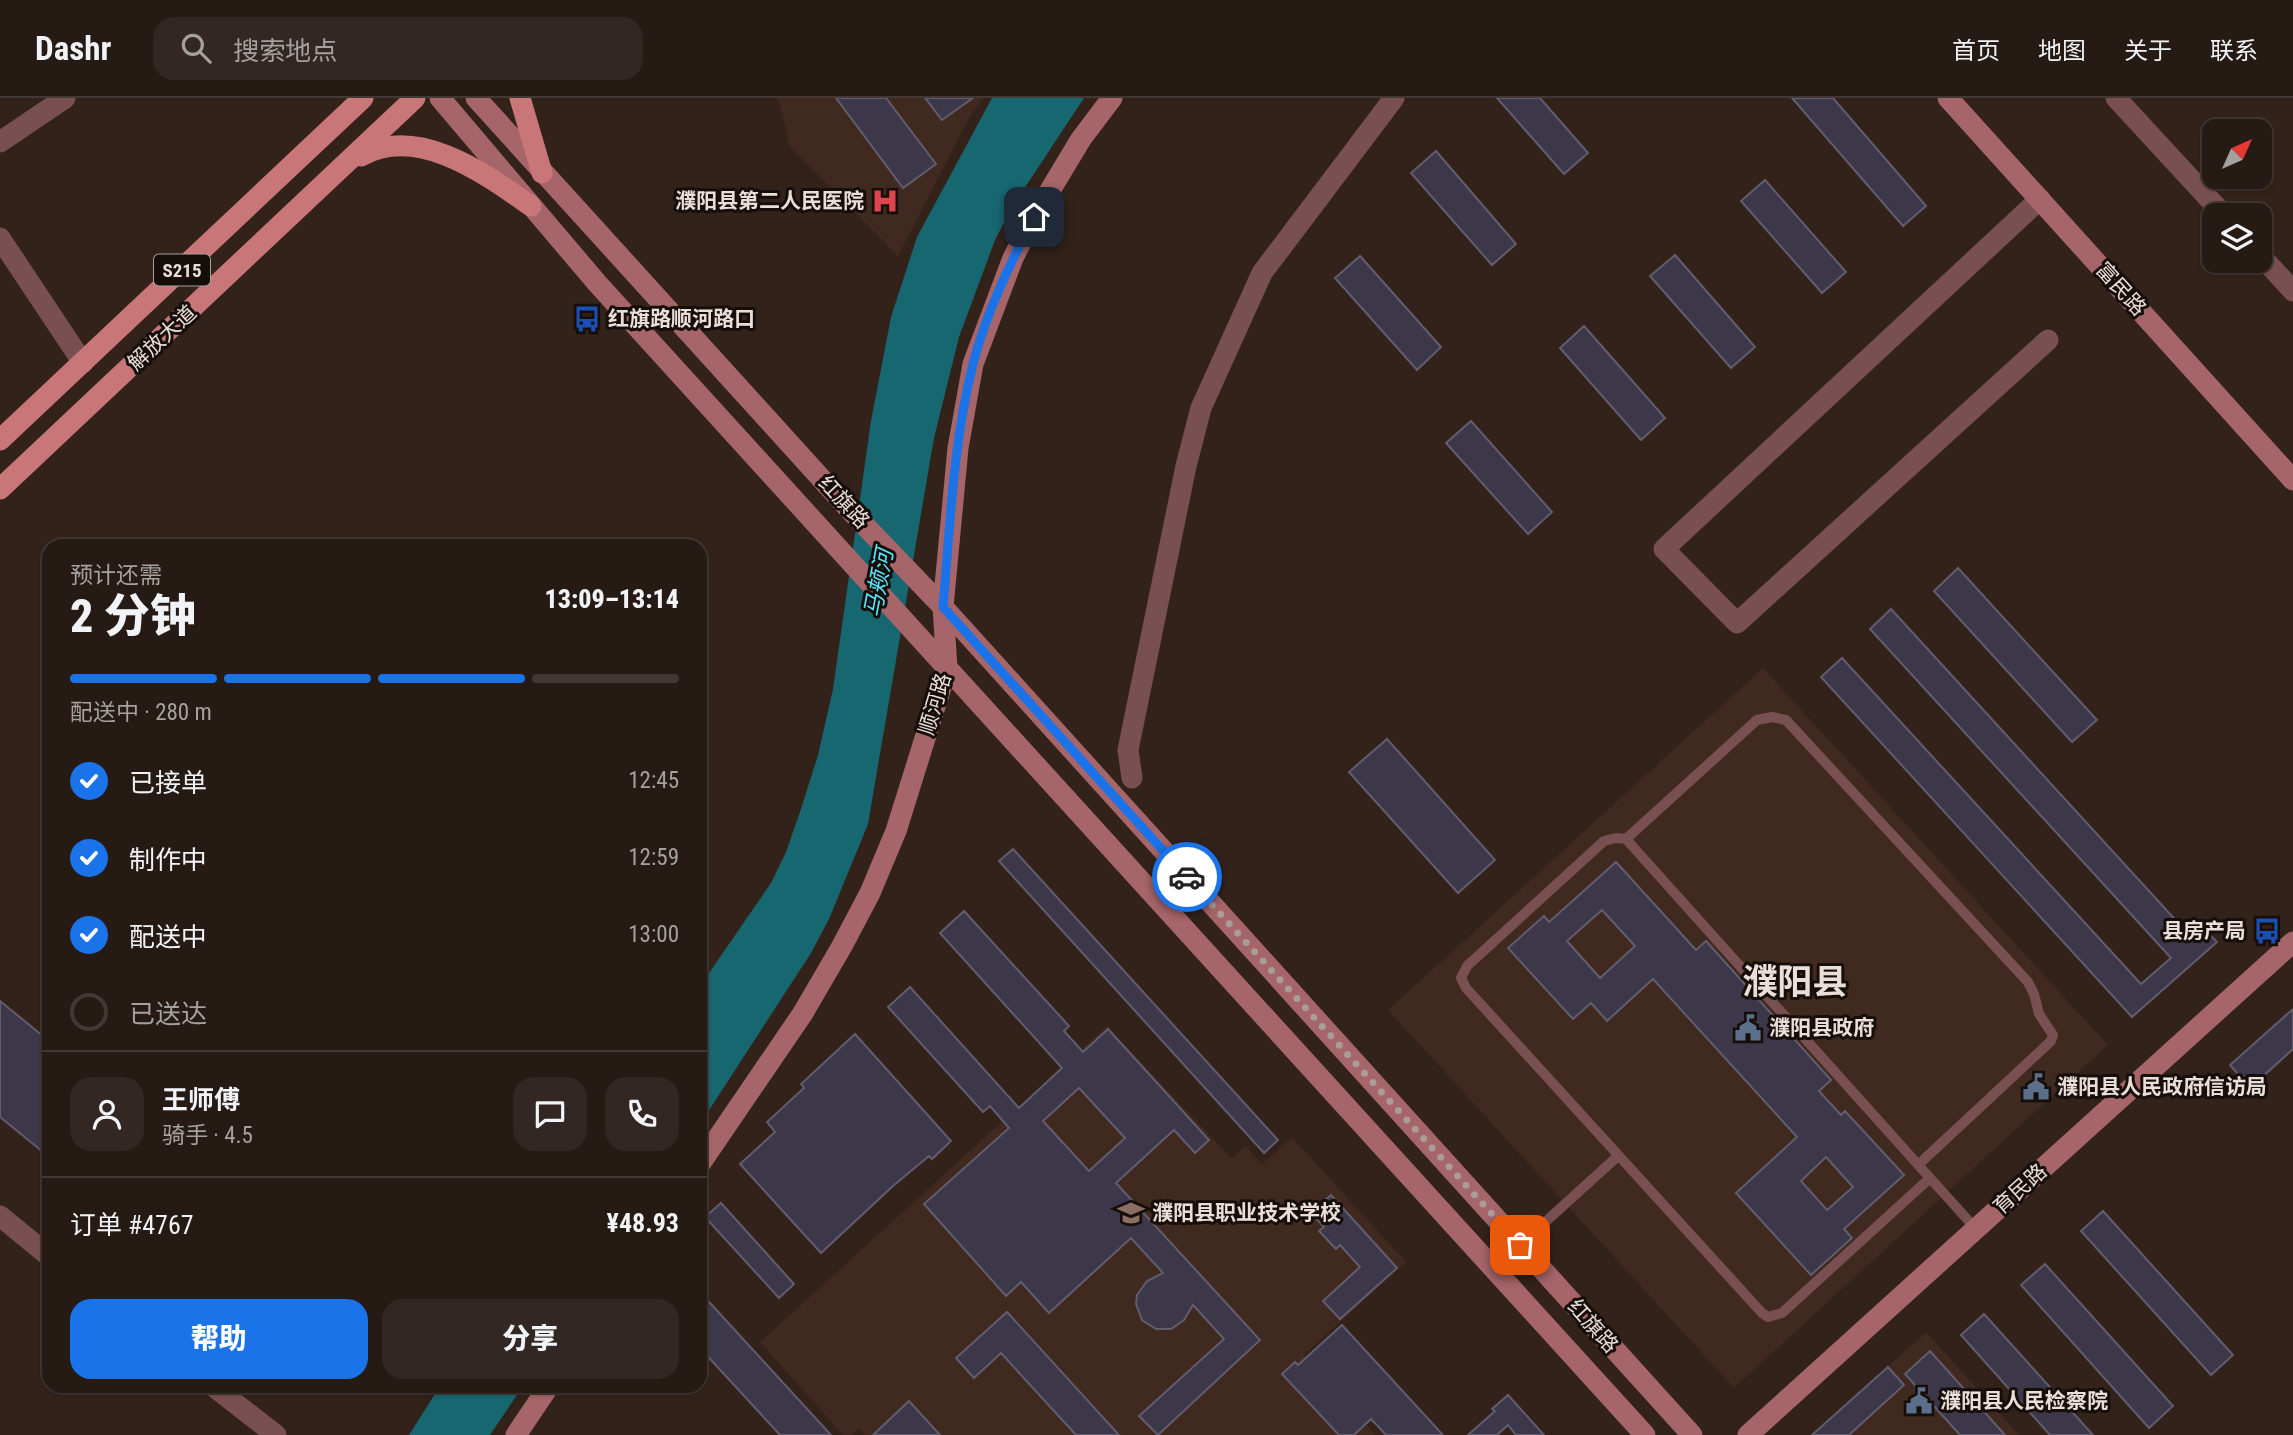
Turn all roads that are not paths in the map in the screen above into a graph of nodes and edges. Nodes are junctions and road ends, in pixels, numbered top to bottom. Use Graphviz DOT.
graph roads {
  1 [pos="65,98"];
  2 [pos="339,98"];
  3 [pos="363,98"];
  4 [pos="415,98"];
  5 [pos="440,98"];
  6 [pos="476,98"];
  7 [pos="520,98"];
  8 [pos="1112,98"];
  9 [pos="1394,98"];
  10 [pos="1948,98"];
  11 [pos="2116,98"];
  12 [pos="321,136"];
  13 [pos="0,142"];
  14 [pos="344,166"];
  15 [pos="542,173"];
  16 [pos="2040,199"];
  17 [pos="2213,203"];
  18 [pos="531,206"];
  19 [pos="0,238"];
  20 [pos="2272,268"];
  21 [pos="2293,291"];
  22 [pos="2048,340"];
  23 [pos="83,363"];
  24 [pos="0,440"];
  25 [pos="2292,479"];
  26 [pos="0,489"];
  27 [pos="943,607"];
  28 [pos="947,668"];
  29 [pos="1132,778"];
  30 [pos="1626,839"];
  31 [pos="2293,942"];
  32 [pos="1260,958"];
  33 [pos="1233,982"];
  34 [pos="707,1154"];
  35 [pos="1618,1156"];
  36 [pos="1918,1165"];
  37 [pos="1930,1178"];
  38 [pos="0,1216"];
  39 [pos="1976,1229"];
  40 [pos="1520,1245"];
  41 [pos="42,1250"];
  42 [pos="221,1393"];
  43 [pos="545,1393"];
  44 [pos="263,1431"];
  45 [pos="516,1435"];
  46 [pos="1645,1435"];
  47 [pos="1692,1435"];
  48 [pos="1748,1435"];
  1 -- 13 [label="street"];
  2 -- 12 [label="main road"];
  3 -- 12 [label="main road, 解放大道 / S215"];
  4 -- 14 [label="main road, 解放大道 / S215"];
  5 -- 18 [label="main road, 红旗路"];
  6 -- 15 [label="main road, 红旗路"];
  7 -- 15 [label="main road"];
  8 -- 27 [label="main road, 顺河路"];
  9 -- 29 [label="street"];
  10 -- 16 [label="main road, 富民路"];
  11 -- 17 [label="street"];
  12 -- 23 [label="main road, 解放大道 / S215"];
  14 -- 18 [label="main road"];
  14 -- 26 [label="main road, 解放大道 / S215"];
  15 -- 27 [label="main road, 红旗路"];
  16 -- 22 [label="street"];
  16 -- 25 [label="main road, 富民路"];
  18 -- 28 [label="main road, 红旗路"];
  19 -- 23 [label="street"];
  20 -- 21 [label="street"];
  23 -- 24 [label="main road, 解放大道 / S215"];
  27 -- 28 [label="main road, 顺河路"];
  27 -- 32 [label="main road, 红旗路"];
  28 -- 33 [label="main road, 红旗路"];
  28 -- 34 [label="main road, 顺河路"];
  30 -- 35 [label="lane"];
  30 -- 36 [label="lane"];
  30 -- 36 [label="lane"];
  31 -- 39 [label="main road, 育民路"];
  32 -- 33 [label="main road"];
  32 -- 40 [label="main road, 红旗路"];
  33 -- 46 [label="main road, 红旗路"];
  35 -- 37 [label="lane"];
  35 -- 40 [label="lane"];
  36 -- 37 [label="lane"];
  37 -- 39 [label="lane"];
  38 -- 41 [label="street"];
  39 -- 48 [label="main road, 育民路"];
  40 -- 47 [label="main road, 红旗路"];
  42 -- 44 [label="street"];
  43 -- 45 [label="main road"];
}
